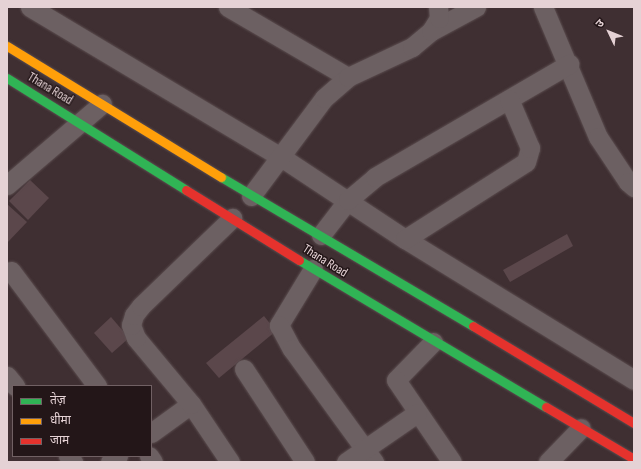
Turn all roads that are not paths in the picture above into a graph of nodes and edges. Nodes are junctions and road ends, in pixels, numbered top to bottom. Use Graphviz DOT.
graph roads {
  1 [pos="30,7"];
  2 [pos="228,7"];
  3 [pos="438,7"];
  4 [pos="476,7"];
  5 [pos="543,7"];
  6 [pos="431,31"];
  7 [pos="7,46"];
  8 [pos="569,64"];
  9 [pos="348,77"];
  10 [pos="7,78"];
  11 [pos="509,99"];
  12 [pos="102,104"];
  13 [pos="81,123"];
  14 [pos="281,156"];
  15 [pos="7,185"];
  16 [pos="634,186"];
  17 [pos="252,196"];
  18 [pos="348,200"];
  19 [pos="232,218"];
  20 [pos="321,235"];
  21 [pos="405,239"];
  22 [pos="313,269"];
  23 [pos="11,272"];
  24 [pos="434,342"];
  25 [pos="244,369"];
  26 [pos="7,376"];
  27 [pos="634,380"];
  28 [pos="14,385"];
  29 [pos="96,385"];
  30 [pos="191,404"];
  31 [pos="418,413"];
  32 [pos="634,423"];
  33 [pos="582,428"];
  34 [pos="152,432"];
  35 [pos="369,455"];
  36 [pos="634,459"];
  37 [pos="230,462"];
  38 [pos="305,462"];
  39 [pos="346,462"];
  40 [pos="452,462"];
  41 [pos="548,462"];
  1 -- 14 [label="street"];
  2 -- 9 [label="street"];
  3 -- 6 [label="street"];
  4 -- 6 [label="street"];
  5 -- 8 [label="street"];
  6 -- 9 [label="street"];
  7 -- 12 [label="street, Thana Road"];
  8 -- 11 [label="street"];
  8 -- 16 [label="street"];
  9 -- 14 [label="street"];
  10 -- 13 [label="street, Thana Road"];
  11 -- 18 [label="street"];
  11 -- 21 [label="street"];
  12 -- 13 [label="street"];
  12 -- 17 [label="street, Thana Road"];
  13 -- 15 [label="street"];
  13 -- 19 [label="street, Thana Road"];
  14 -- 17 [label="street"];
  14 -- 18 [label="street"];
  17 -- 20 [label="street, Thana Road"];
  18 -- 20 [label="street"];
  18 -- 21 [label="street"];
  19 -- 22 [label="street, Thana Road"];
  19 -- 30 [label="street"];
  20 -- 32 [label="street, Thana Road"];
  21 -- 27 [label="street"];
  22 -- 24 [label="street, Thana Road"];
  22 -- 35 [label="street"];
  23 -- 29 [label="street"];
  24 -- 31 [label="street"];
  24 -- 33 [label="street, Thana Road"];
  25 -- 38 [label="street"];
  26 -- 28 [label="street"];
  30 -- 34 [label="street"];
  30 -- 37 [label="street"];
  31 -- 35 [label="street"];
  31 -- 40 [label="street"];
  33 -- 36 [label="street, Thana Road"];
  33 -- 41 [label="street"];
  35 -- 39 [label="street"];
}
